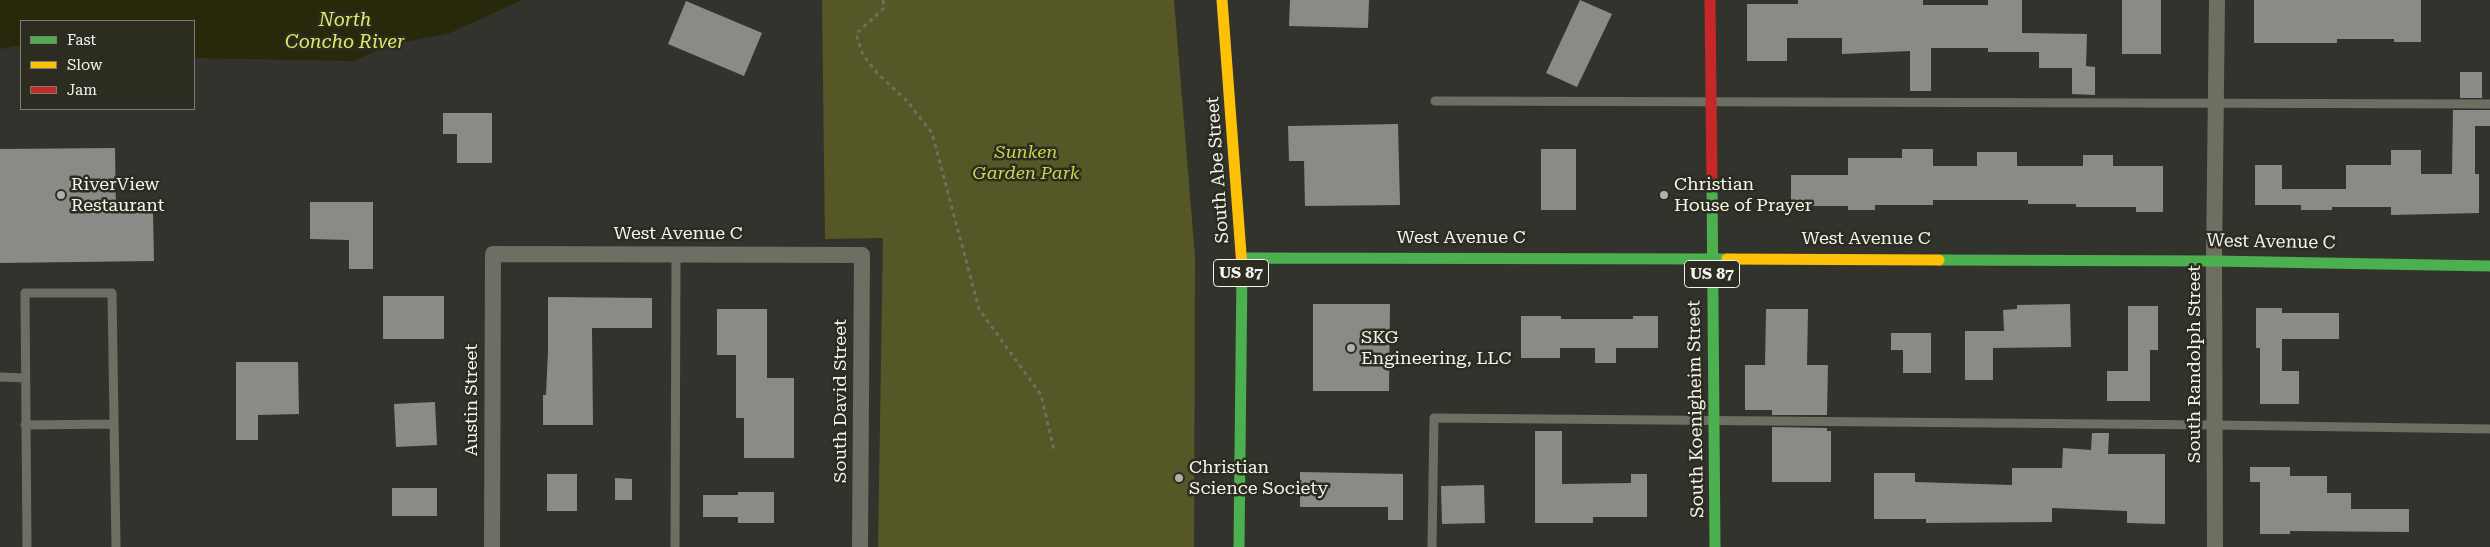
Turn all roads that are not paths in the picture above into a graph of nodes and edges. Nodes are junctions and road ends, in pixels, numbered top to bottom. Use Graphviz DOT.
graph roads {
  1 [pos="1222,0"];
  2 [pos="1710,0"];
  3 [pos="2218,0"];
  4 [pos="1435,101"];
  5 [pos="1711,102"];
  6 [pos="2216,102"];
  7 [pos="2490,104"];
  8 [pos="493,254"];
  9 [pos="676,254"];
  10 [pos="862,255"];
  11 [pos="1242,258"];
  12 [pos="1712,258"];
  13 [pos="2214,261"];
  14 [pos="2490,266"];
  15 [pos="0,377"];
  16 [pos="24,378"];
  17 [pos="1714,420"];
  18 [pos="113,424"];
  19 [pos="2215,424"];
  20 [pos="25,425"];
  21 [pos="2490,430"];
  22 [pos="27,547"];
  23 [pos="116,547"];
  24 [pos="492,547"];
  25 [pos="674,547"];
  26 [pos="860,547"];
  27 [pos="1239,547"];
  28 [pos="1432,547"];
  29 [pos="1715,547"];
  30 [pos="2215,547"];
  1 -- 11 [label="street, South Abe Street / US 87"];
  2 -- 5 [label="street, South Koenigheim Street / US 87"];
  3 -- 6 [label="street, South Randolph Street"];
  4 -- 5 [label="lane"];
  5 -- 6 [label="lane"];
  5 -- 12 [label="street, South Koenigheim Street / US 87"];
  6 -- 7 [label="lane"];
  6 -- 13 [label="street, South Randolph Street"];
  8 -- 9 [label="street, West Avenue C"];
  8 -- 24 [label="street, Austin Street"];
  9 -- 10 [label="street, West Avenue C"];
  9 -- 25 [label="lane"];
  10 -- 26 [label="street, South David Street"];
  11 -- 12 [label="street, West Avenue C"];
  11 -- 27 [label="street, South Abe Street / US 87"];
  12 -- 13 [label="street, West Avenue C"];
  12 -- 17 [label="street, South Koenigheim Street / US 87"];
  13 -- 14 [label="street, West Avenue C"];
  13 -- 19 [label="street, South Randolph Street"];
  15 -- 16 [label="lane"];
  16 -- 18 [label="lane"];
  16 -- 20 [label="lane"];
  17 -- 19 [label="lane"];
  17 -- 28 [label="lane"];
  17 -- 29 [label="street, South Koenigheim Street / US 87"];
  18 -- 20 [label="lane"];
  18 -- 23 [label="lane"];
  19 -- 21 [label="lane"];
  19 -- 30 [label="street, South Randolph Street"];
  20 -- 22 [label="lane"];
}
